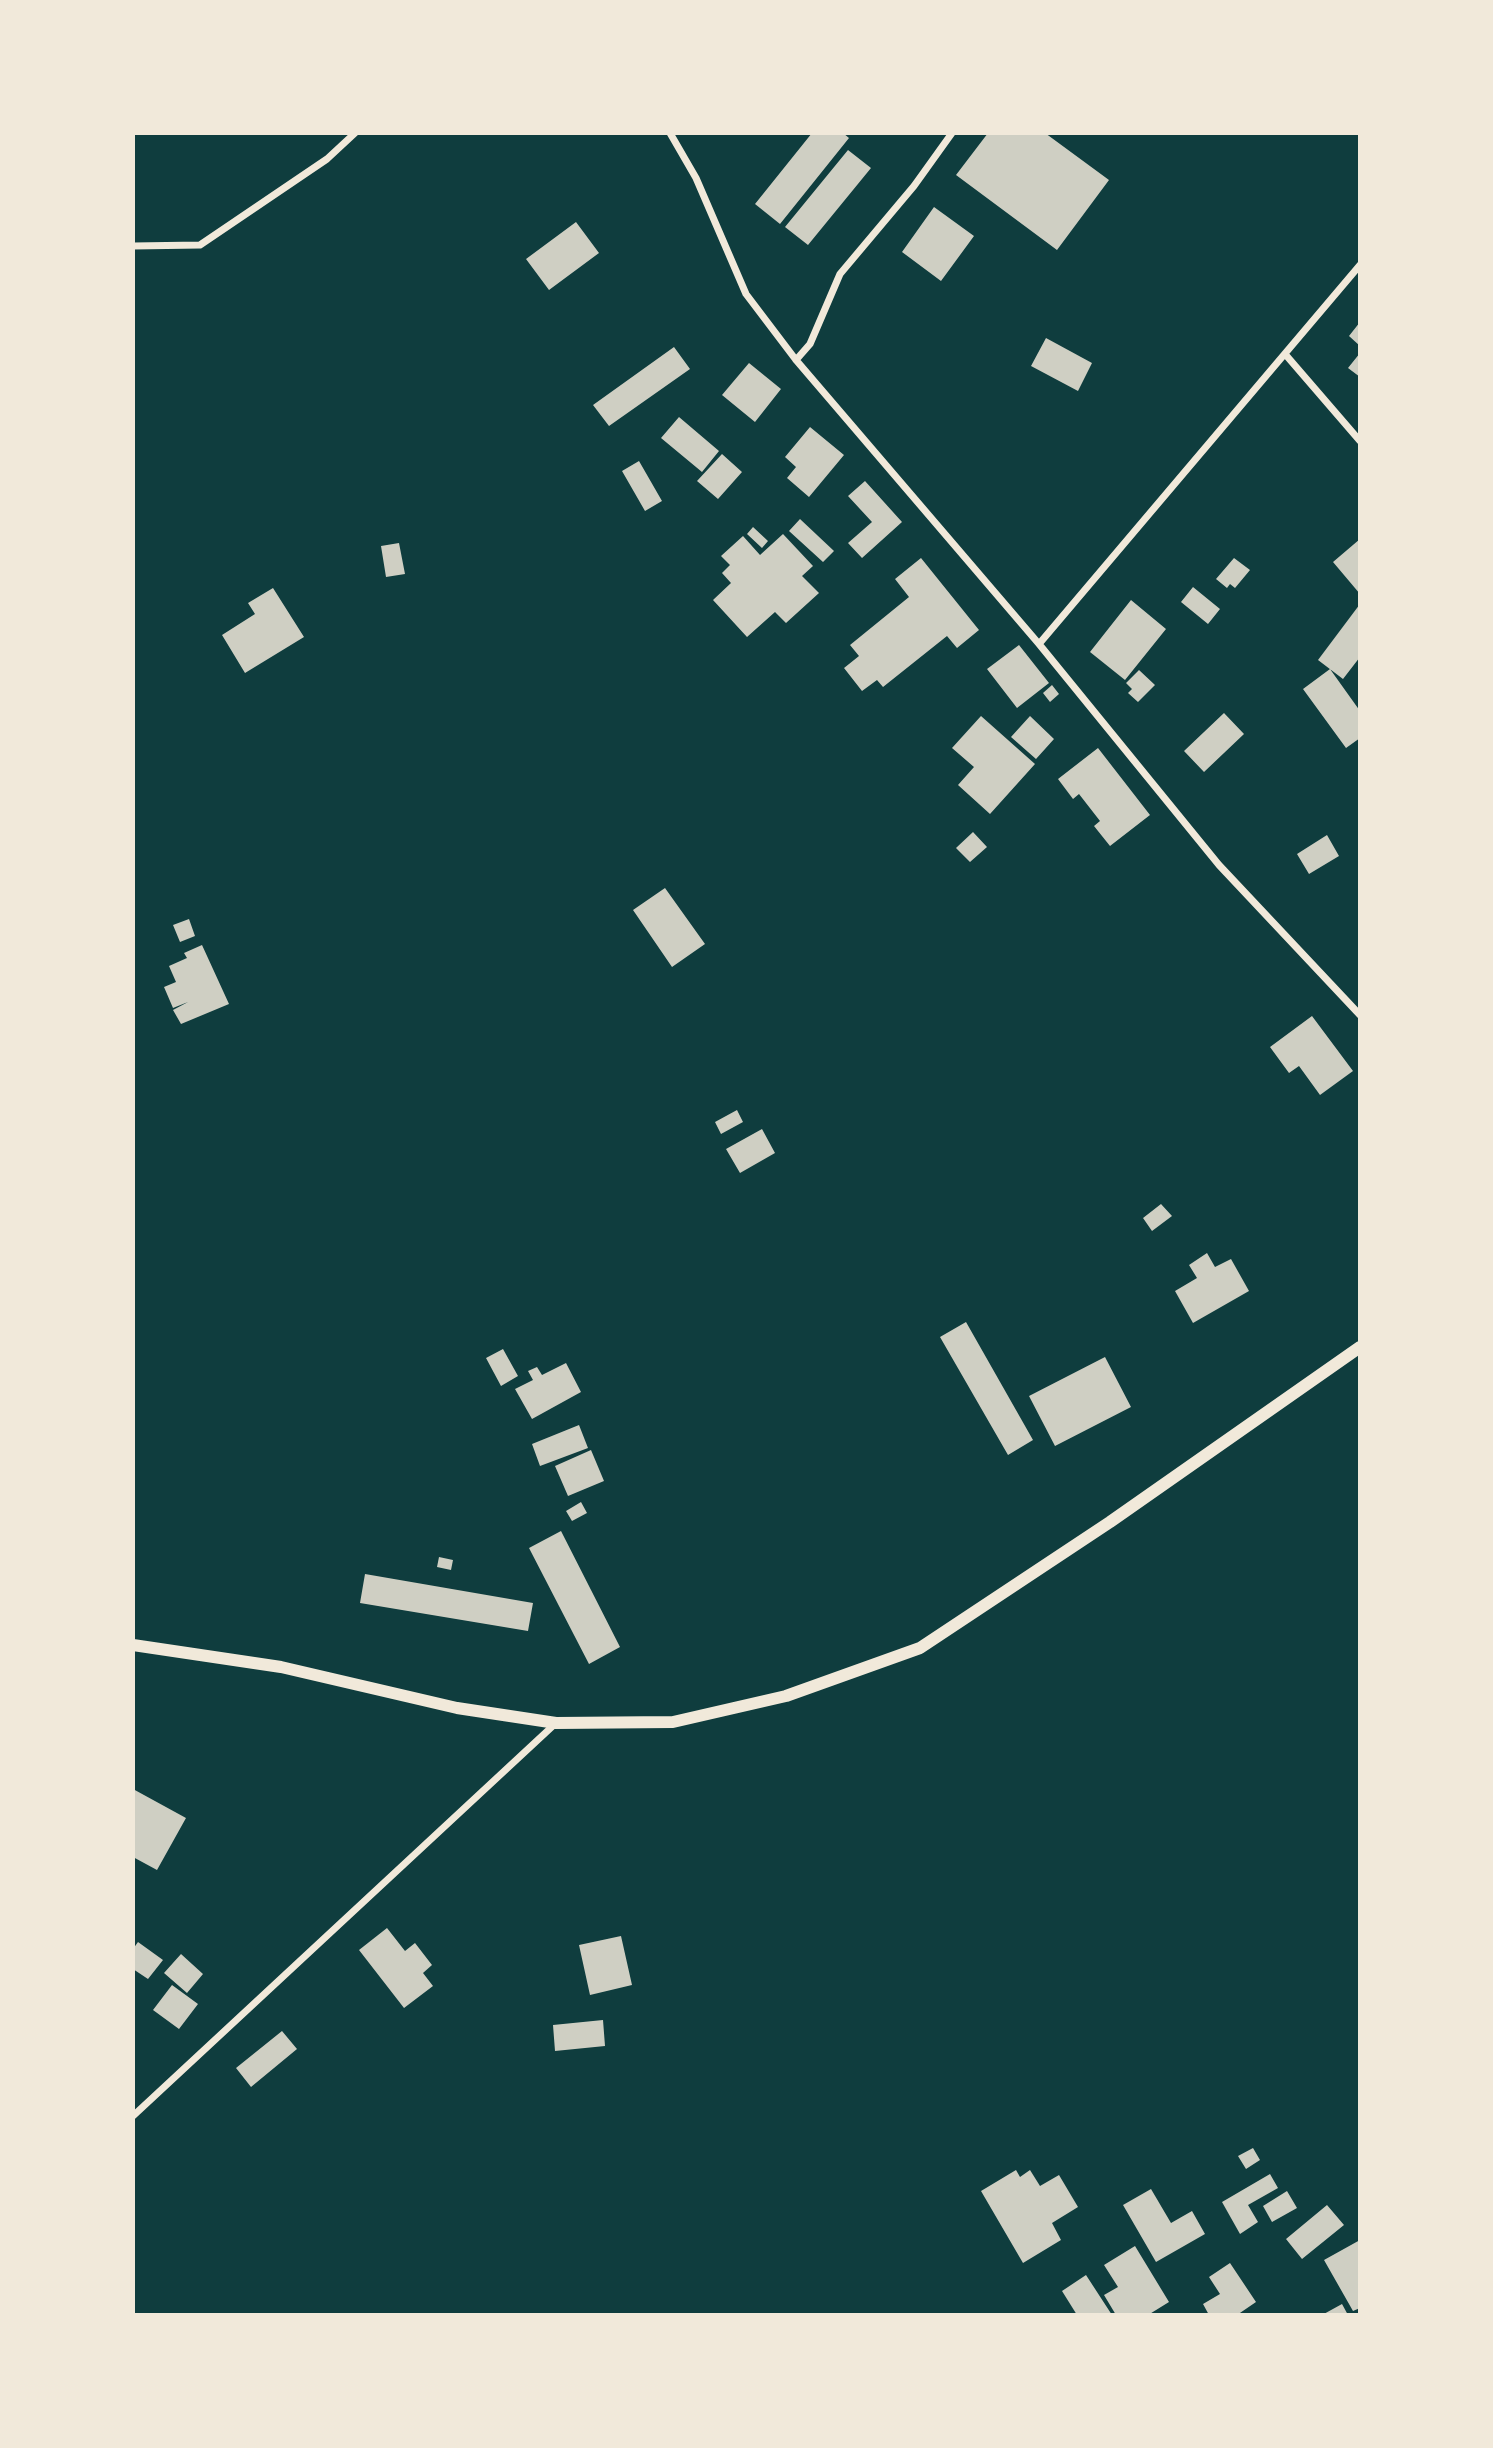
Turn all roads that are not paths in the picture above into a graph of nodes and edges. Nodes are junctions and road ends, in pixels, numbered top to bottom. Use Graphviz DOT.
graph roads {
  1 [pos="355,133"];
  2 [pos="670,133"];
  3 [pos="952,133"];
  4 [pos="133,246"];
  5 [pos="1360,265"];
  6 [pos="1285,354"];
  7 [pos="796,360"];
  8 [pos="1360,441"];
  9 [pos="1039,644"];
  10 [pos="1360,1016"];
  11 [pos="1360,1347"];
  12 [pos="133,1645"];
  13 [pos="556,1723"];
  14 [pos="133,2116"];
  1 -- 4 [label="street"];
  2 -- 7 [label="street"];
  3 -- 7 [label="street"];
  5 -- 6 [label="street"];
  6 -- 8 [label="street"];
  6 -- 9 [label="street"];
  7 -- 9 [label="street"];
  9 -- 10 [label="street"];
  11 -- 13 [label="street"];
  12 -- 13 [label="street"];
  13 -- 14 [label="street"];
}
